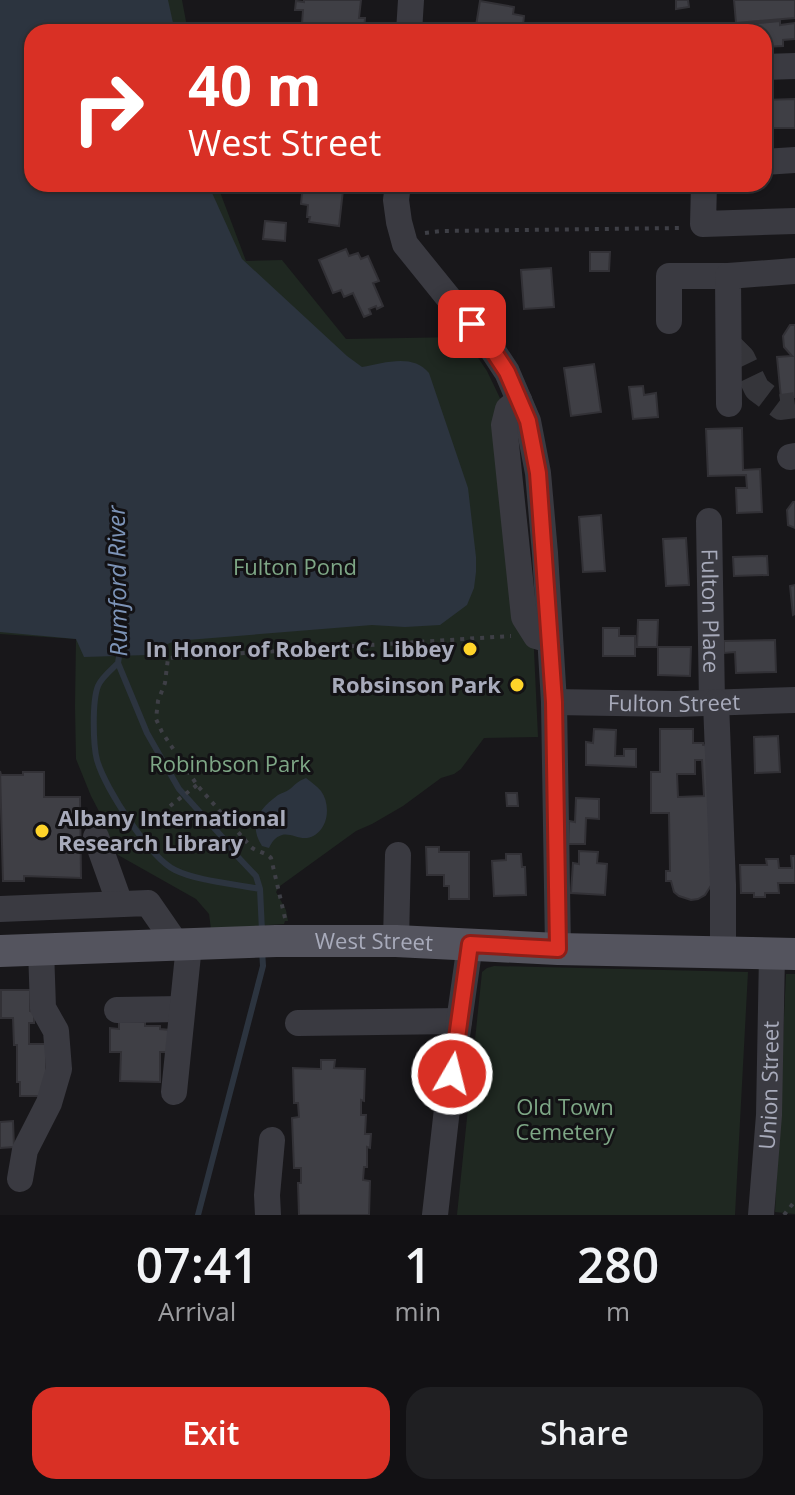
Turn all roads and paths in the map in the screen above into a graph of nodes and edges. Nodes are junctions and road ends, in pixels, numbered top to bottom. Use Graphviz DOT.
graph roads {
  1 [pos="411,0"];
  2 [pos="410,24"];
  3 [pos="795,66"];
  4 [pos="772,67"];
  5 [pos="795,160"];
  6 [pos="772,161"];
  7 [pos="397,192"];
  8 [pos="704,192"];
  9 [pos="795,221"];
  10 [pos="703,224"];
  11 [pos="403,236"];
  12 [pos="795,271"];
  13 [pos="728,276"];
  14 [pos="669,321"];
  15 [pos="729,404"];
  16 [pos="709,521"];
  17 [pos="540,634"];
  18 [pos="795,700"];
  19 [pos="554,702"];
  20 [pos="714,702"];
  21 [pos="194,787"];
  22 [pos="173,804"];
  23 [pos="96,837"];
  24 [pos="398,855"];
  25 [pos="120,904"];
  26 [pos="0,909"];
  27 [pos="396,941"];
  28 [pos="271,942"];
  29 [pos="470,944"];
  30 [pos="183,945"];
  31 [pos="41,949"];
  32 [pos="558,949"];
  33 [pos="0,951"];
  34 [pos="723,954"];
  35 [pos="783,954"];
  36 [pos="182,1009"];
  37 [pos="117,1010"];
  38 [pos="459,1021"];
  39 [pos="298,1023"];
  40 [pos="174,1092"];
  41 [pos="272,1140"];
  42 [pos="20,1179"];
  43 [pos="795,1201"];
  44 [pos="268,1215"];
  45 [pos="435,1215"];
  46 [pos="761,1215"];
  47 [pos="784,1215"];
  1 -- 2 [label="street"];
  3 -- 4 [label="street"];
  5 -- 6 [label="street"];
  7 -- 11 [label="street"];
  8 -- 10 [label="street"];
  9 -- 10 [label="street"];
  10 -- 11 [label="path"];
  11 -- 17 [label="street"];
  12 -- 13 [label="street"];
  13 -- 14 [label="street"];
  13 -- 15 [label="street"];
  16 -- 20 [label="street, Fulton Place"];
  17 -- 19 [label="street"];
  17 -- 21 [label="path"];
  18 -- 20 [label="street, Fulton Street"];
  19 -- 20 [label="street, Fulton Street"];
  19 -- 32 [label="street"];
  20 -- 34 [label="street, Fulton Place"];
  21 -- 22 [label="path"];
  21 -- 28 [label="path"];
  23 -- 25 [label="street"];
  24 -- 27 [label="street"];
  25 -- 26 [label="street"];
  25 -- 30 [label="street"];
  27 -- 28 [label="main road, West Street"];
  27 -- 29 [label="main road, West Street"];
  28 -- 30 [label="main road, West Street"];
  29 -- 32 [label="main road, West Street"];
  29 -- 38 [label="street"];
  30 -- 31 [label="main road, West Street"];
  30 -- 36 [label="street"];
  31 -- 33 [label="main road, West Street"];
  31 -- 42 [label="street"];
  32 -- 34 [label="main road, West Street"];
  34 -- 35 [label="main road, West Street"];
  35 -- 46 [label="street, Union Street"];
  36 -- 37 [label="street"];
  36 -- 40 [label="street"];
  38 -- 39 [label="street"];
  38 -- 45 [label="street"];
  41 -- 44 [label="street"];
  43 -- 47 [label="path"];
}
